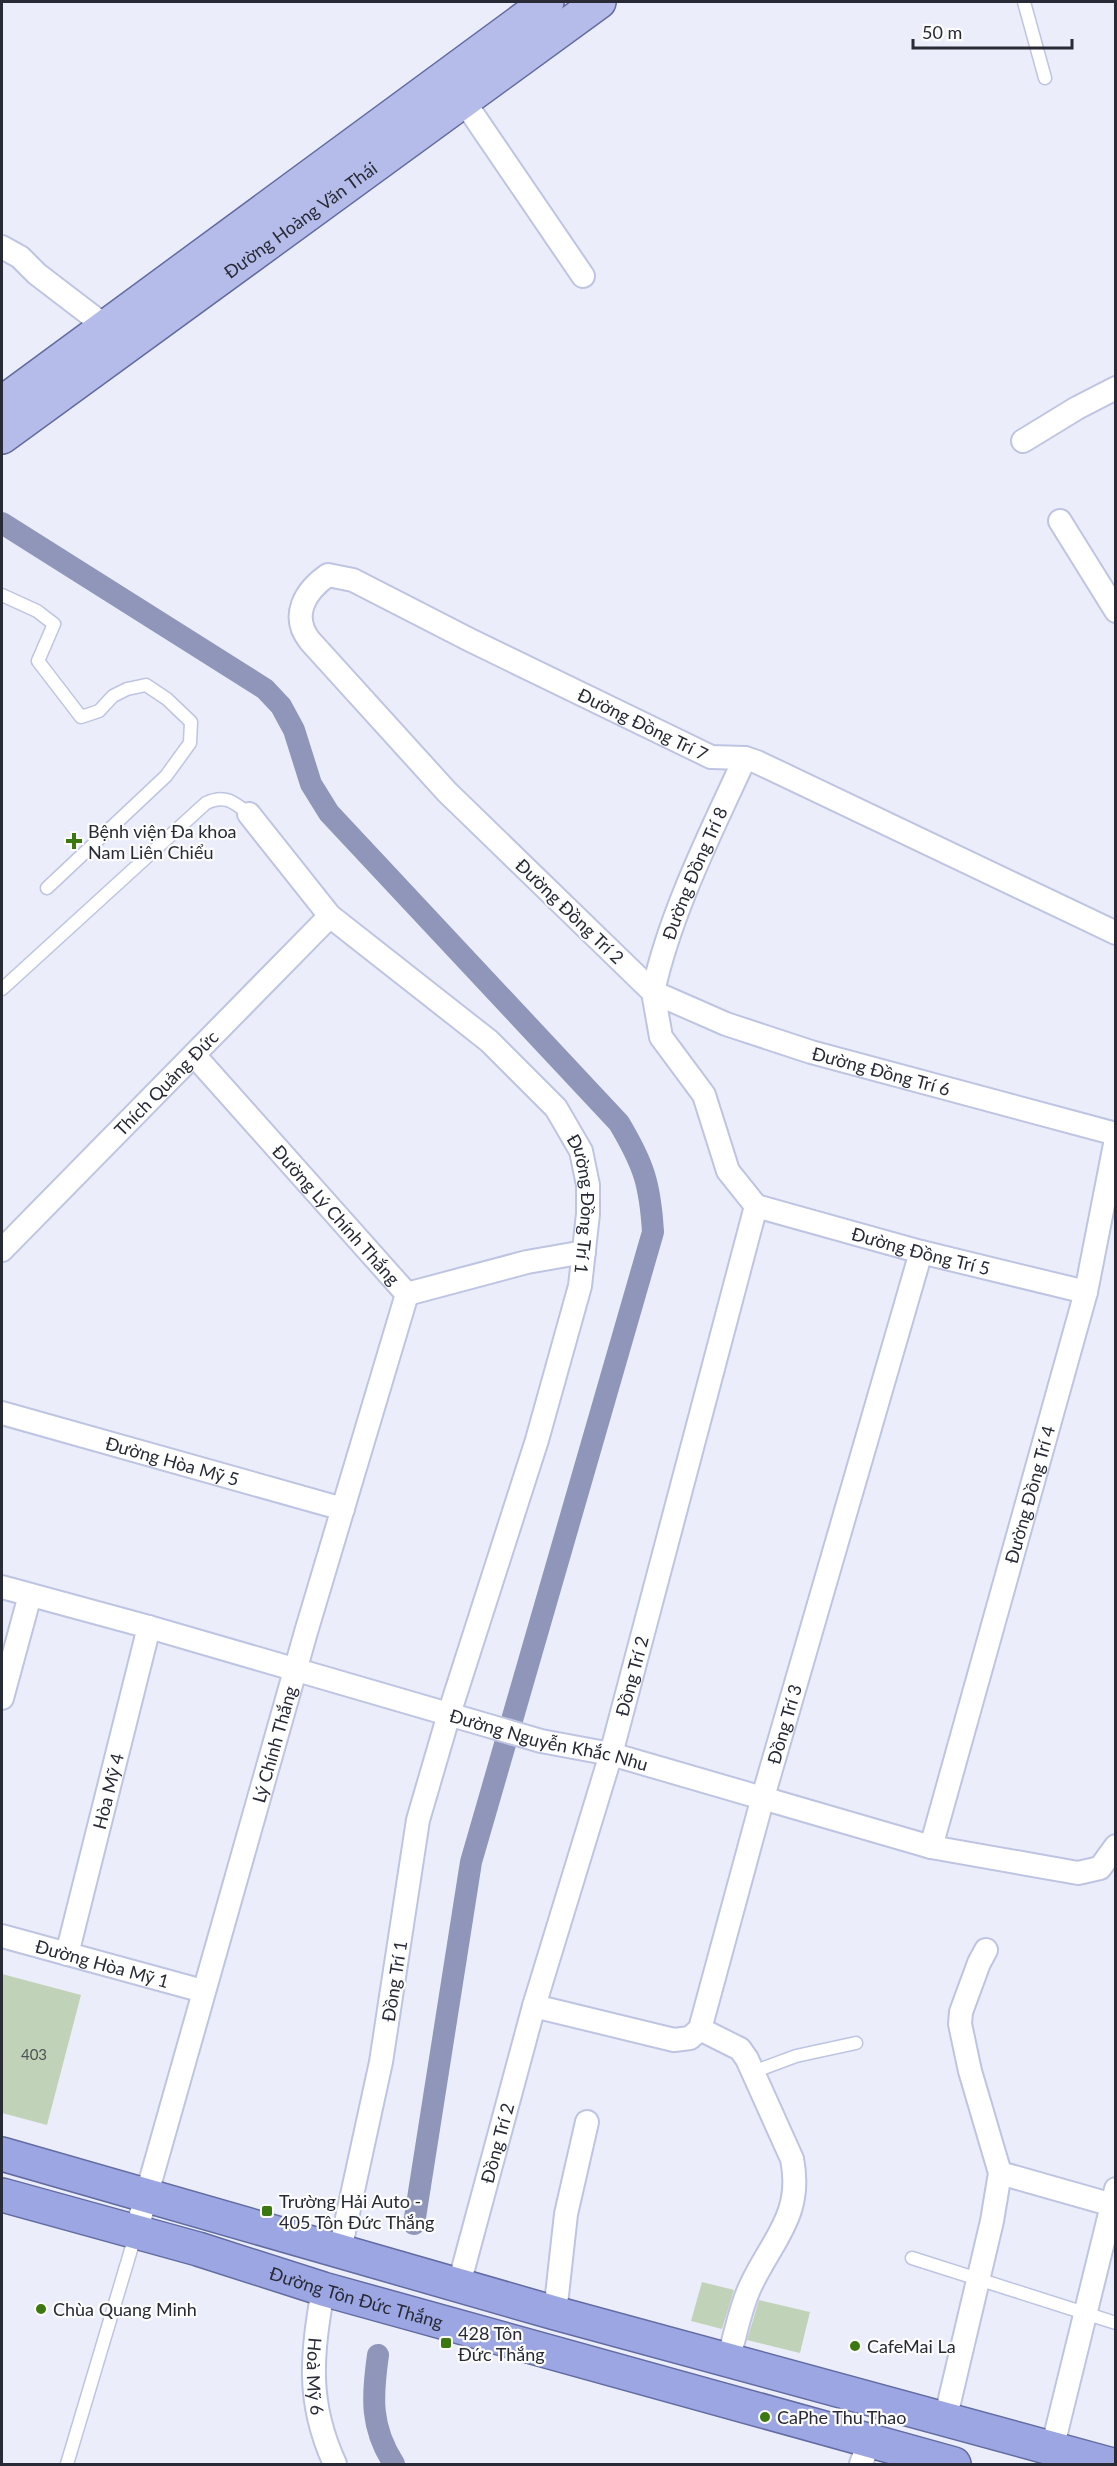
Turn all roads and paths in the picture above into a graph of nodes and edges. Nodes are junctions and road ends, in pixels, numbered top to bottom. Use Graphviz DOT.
graph roads {
  1 [pos="545,2"];
  2 [pos="598,2"];
  3 [pos="1024,2"];
  4 [pos="1045,78"];
  5 [pos="463,100"];
  6 [pos="2,247"];
  7 [pos="583,276"];
  8 [pos="105,326"];
  9 [pos="1116,388"];
  10 [pos="2,402"];
  11 [pos="2,437"];
  12 [pos="1023,441"];
  13 [pos="1060,521"];
  14 [pos="2,595"];
  15 [pos="1116,611"];
  16 [pos="321,653"];
  17 [pos="745,758"];
  18 [pos="249,814"];
  19 [pos="47,888"];
  20 [pos="330,916"];
  21 [pos="1116,933"];
  22 [pos="2,988"];
  23 [pos="653,992"];
  24 [pos="194,1055"];
  25 [pos="1116,1134"];
  26 [pos="1116,1139"];
  27 [pos="756,1206"];
  28 [pos="2,1250"];
  29 [pos="584,1252"];
  30 [pos="921,1252"];
  31 [pos="1086,1292"];
  32 [pos="407,1293"];
  33 [pos="2,1413"];
  34 [pos="342,1509"];
  35 [pos="2,1587"];
  36 [pos="30,1595"];
  37 [pos="149,1627"];
  38 [pos="295,1669"];
  39 [pos="2,1698"];
  40 [pos="459,1716"];
  41 [pos="610,1754"];
  42 [pos="764,1797"];
  43 [pos="1116,1846"];
  44 [pos="931,1847"];
  45 [pos="2,1936"];
  46 [pos="986,1950"];
  47 [pos="67,1954"];
  48 [pos="203,1991"];
  49 [pos="534,2006"];
  50 [pos="700,2029"];
  51 [pos="856,2043"];
  52 [pos="753,2072"];
  53 [pos="587,2122"];
  54 [pos="2,2154"];
  55 [pos="1000,2173"];
  56 [pos="145,2194"];
  57 [pos="2,2195"];
  58 [pos="1114,2200"];
  59 [pos="136,2232"];
  60 [pos="340,2250"];
  61 [pos="912,2258"];
  62 [pos="979,2278"];
  63 [pos="459,2284"];
  64 [pos="322,2289"];
  65 [pos="1086,2312"];
  66 [pos="555,2313"];
  67 [pos="1116,2323"];
  68 [pos="728,2359"];
  69 [pos="945,2420"];
  70 [pos="1052,2449"];
  71 [pos="865,2453"];
  72 [pos="66,2464"];
  73 [pos="335,2464"];
  74 [pos="954,2464"];
  75 [pos="1109,2464"];
  1 -- 8 [label="main road, Đường Hoàng Văn Thái"];
  2 -- 5 [label="main road, Đường Hoàng Văn Thái"];
  3 -- 4 [label="lane"];
  5 -- 7 [label="street"];
  5 -- 11 [label="main road, Đường Hoàng Văn Thái"];
  6 -- 8 [label="street"];
  8 -- 10 [label="main road, Đường Hoàng Văn Thái"];
  9 -- 12 [label="street"];
  13 -- 15 [label="street"];
  14 -- 19 [label="lane"];
  16 -- 17 [label="street, Đường Đồng Trí 7"];
  16 -- 23 [label="street, Đường Đồng Trí 2"];
  17 -- 21 [label="street, Đường Đồng Trí 7"];
  17 -- 23 [label="street, Đường Đồng Trí 8"];
  18 -- 20 [label="street, Đường Đồng Trí 1"];
  18 -- 22 [label="lane"];
  20 -- 24 [label="street, Thích Quảng Đức"];
  20 -- 29 [label="street, Đường Đồng Trí 1"];
  23 -- 25 [label="street, Đường Đồng Trí 6"];
  23 -- 27 [label="street"];
  24 -- 28 [label="street, Thích Quảng Đức"];
  24 -- 32 [label="street, Đường Lý Chính Thắng"];
  26 -- 31 [label="street, Đường Đồng Trí 4"];
  27 -- 30 [label="street, Đường Đồng Trí 5"];
  27 -- 41 [label="street, Đồng Trí 2"];
  29 -- 32 [label="street, Đường Lý Chính Thắng"];
  29 -- 40 [label="street, Đường Đồng Trí 1"];
  30 -- 31 [label="street, Đường Đồng Trí 5"];
  30 -- 42 [label="street, Đồng Trí 3"];
  31 -- 44 [label="street, Đường Đồng Trí 4"];
  32 -- 34 [label="street, Lý Chính Thắng"];
  33 -- 34 [label="street, Đường Hòa Mỹ 5"];
  34 -- 38 [label="street, Lý Chính Thắng"];
  35 -- 36 [label="street, Đường Nguyễn Khắc Nhu"];
  36 -- 37 [label="street, Đường Nguyễn Khắc Nhu"];
  36 -- 39 [label="street"];
  37 -- 38 [label="street, Đường Nguyễn Khắc Nhu"];
  37 -- 47 [label="street, Hòa Mỹ 4"];
  38 -- 40 [label="street, Đường Nguyễn Khắc Nhu"];
  38 -- 48 [label="street, Lý Chính Thắng"];
  40 -- 41 [label="street, Đường Nguyễn Khắc Nhu"];
  40 -- 60 [label="street, Đồng Trí 1"];
  41 -- 42 [label="street, Đường Nguyễn Khắc Nhu"];
  41 -- 49 [label="street, Đồng Trí 2"];
  42 -- 44 [label="street, Đường Nguyễn Khắc Nhu"];
  42 -- 50 [label="street, Đồng Trí 3"];
  43 -- 44 [label="street, Đường Nguyễn Khắc Nhu"];
  45 -- 47 [label="street, Đường Hòa Mỹ 1"];
  46 -- 55 [label="street"];
  47 -- 48 [label="street, Đường Hòa Mỹ 1"];
  48 -- 56 [label="street, Lý Chính Thắng"];
  49 -- 50 [label="street"];
  49 -- 63 [label="street, Đồng Trí 2"];
  50 -- 52 [label="street"];
  51 -- 52 [label="lane"];
  52 -- 68 [label="street"];
  53 -- 66 [label="street"];
  54 -- 56 [label="highway"];
  55 -- 58 [label="street"];
  55 -- 62 [label="street"];
  56 -- 59 [label="street, Lý Chính Thắng"];
  56 -- 60 [label="highway"];
  57 -- 59 [label="highway, Đường Tôn Đức Thắng"];
  58 -- 65 [label="street"];
  59 -- 64 [label="highway, Đường Tôn Đức Thắng"];
  59 -- 72 [label="lane"];
  60 -- 63 [label="highway"];
  61 -- 62 [label="lane"];
  62 -- 65 [label="lane"];
  62 -- 69 [label="street"];
  63 -- 66 [label="highway"];
  64 -- 71 [label="highway, Đường Tôn Đức Thắng"];
  64 -- 73 [label="street, Hoà Mỹ 6"];
  65 -- 67 [label="lane"];
  65 -- 70 [label="street"];
  66 -- 68 [label="highway"];
  68 -- 69 [label="highway"];
  69 -- 70 [label="highway"];
  70 -- 75 [label="highway"];
  71 -- 74 [label="highway, Đường Tôn Đức Thắng"];
}
